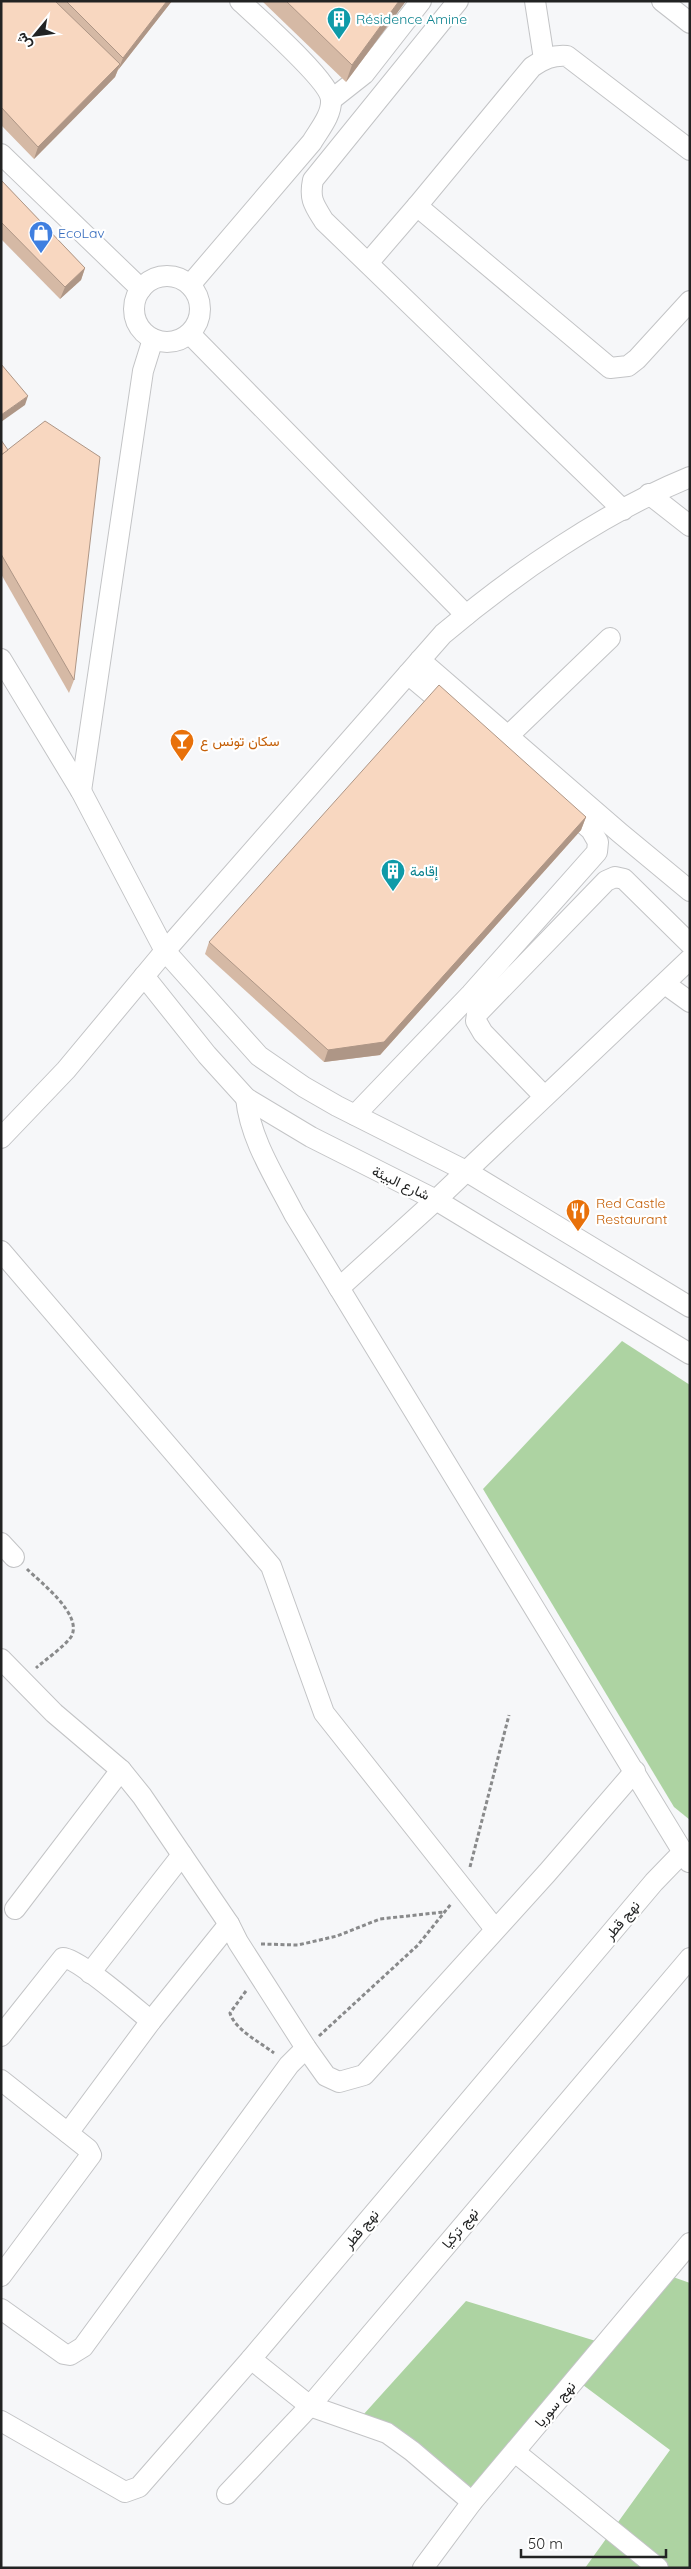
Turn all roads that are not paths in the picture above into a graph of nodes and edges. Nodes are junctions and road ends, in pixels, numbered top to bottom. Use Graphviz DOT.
graph roads {
  1 [pos="240,1"];
  2 [pos="421,1"];
  3 [pos="458,1"];
  4 [pos="535,1"];
  5 [pos="662,1"];
  6 [pos="690,23"];
  7 [pos="544,59"];
  8 [pos="331,100"];
  9 [pos="690,150"];
  10 [pos="1,154"];
  11 [pos="417,206"];
  12 [pos="368,263"];
  13 [pos="190,285"];
  14 [pos="141,289"];
  15 [pos="690,301"];
  16 [pos="190,334"];
  17 [pos="153,339"];
  18 [pos="690,477"];
  19 [pos="649,494"];
  20 [pos="623,510"];
  21 [pos="690,526"];
  22 [pos="466,615"];
  23 [pos="610,638"];
  24 [pos="1,659"];
  25 [pos="414,667"];
  26 [pos="508,736"];
  27 [pos="81,791"];
  28 [pos="690,891"];
  29 [pos="690,944"];
  30 [pos="165,951"];
  31 [pos="690,959"];
  32 [pos="144,976"];
  33 [pos="665,984"];
  34 [pos="690,1002"];
  35 [pos="544,1096"];
  36 [pos="246,1098"];
  37 [pos="355,1115"];
  38 [pos="1,1138"];
  39 [pos="466,1171"];
  40 [pos="436,1200"];
  41 [pos="1,1251"];
  42 [pos="339,1288"];
  43 [pos="690,1308"];
  44 [pos="690,1354"];
  45 [pos="3,1663"];
  46 [pos="121,1770"];
  47 [pos="635,1771"];
  48 [pos="182,1855"];
  49 [pos="687,1857"];
  50 [pos="15,1909"];
  51 [pos="229,1924"];
  52 [pos="495,1930"];
  53 [pos="690,1958"];
  54 [pos="90,1973"];
  55 [pos="151,2021"];
  56 [pos="1,2036"];
  57 [pos="306,2048"];
  58 [pos="1,2080"];
  59 [pos="68,2134"];
  60 [pos="690,2243"];
  61 [pos="1,2276"];
  62 [pos="1,2309"];
  63 [pos="251,2359"];
  64 [pos="310,2406"];
  65 [pos="1,2421"];
  66 [pos="515,2452"];
  67 [pos="227,2494"];
  68 [pos="472,2502"];
  69 [pos="422,2568"];
  70 [pos="658,2568"];
  1 -- 8 [label="street"];
  2 -- 8 [label="street"];
  3 -- 12 [label="street"];
  4 -- 7 [label="street"];
  5 -- 6 [label="street"];
  7 -- 9 [label="street"];
  7 -- 11 [label="street"];
  8 -- 13 [label="street"];
  10 -- 14 [label="street"];
  11 -- 12 [label="street"];
  11 -- 15 [label="street"];
  12 -- 20 [label="street"];
  13 -- 14 [label="street"];
  13 -- 16 [label="street"];
  14 -- 17 [label="street"];
  16 -- 17 [label="street"];
  16 -- 22 [label="street"];
  17 -- 27 [label="street"];
  18 -- 19 [label="street"];
  19 -- 20 [label="street"];
  19 -- 21 [label="street"];
  20 -- 22 [label="street"];
  22 -- 25 [label="street"];
  23 -- 26 [label="street"];
  24 -- 27 [label="street"];
  25 -- 26 [label="street"];
  25 -- 30 [label="street"];
  25 -- 37 [label="street"];
  26 -- 28 [label="street"];
  27 -- 30 [label="street"];
  29 -- 35 [label="street"];
  30 -- 32 [label="street"];
  30 -- 37 [label="street"];
  31 -- 33 [label="street"];
  32 -- 36 [label="street, شارع البيئة"];
  32 -- 38 [label="street"];
  33 -- 34 [label="street"];
  33 -- 35 [label="street"];
  35 -- 39 [label="street"];
  36 -- 40 [label="street, شارع البيئة"];
  36 -- 42 [label="street"];
  37 -- 39 [label="street"];
  39 -- 40 [label="street"];
  39 -- 43 [label="street"];
  40 -- 42 [label="street"];
  40 -- 44 [label="street, شارع البيئة"];
  41 -- 52 [label="street"];
  42 -- 47 [label="street"];
  45 -- 46 [label="street"];
  46 -- 48 [label="street"];
  46 -- 50 [label="street"];
  47 -- 49 [label="street"];
  47 -- 52 [label="street"];
  48 -- 51 [label="street"];
  48 -- 54 [label="street"];
  49 -- 63 [label="street, نهج قطر"];
  51 -- 55 [label="street"];
  51 -- 57 [label="street"];
  52 -- 57 [label="street"];
  53 -- 64 [label="street, نهج تركيا"];
  54 -- 55 [label="street"];
  54 -- 56 [label="street"];
  55 -- 59 [label="street"];
  57 -- 62 [label="street"];
  58 -- 59 [label="street"];
  59 -- 61 [label="street"];
  60 -- 66 [label="street, نهج سوريا"];
  63 -- 64 [label="street"];
  63 -- 65 [label="street, نهج قطر"];
  64 -- 67 [label="street, نهج تركيا"];
  64 -- 68 [label="street"];
  66 -- 68 [label="street, نهج سوريا"];
  66 -- 70 [label="street"];
  68 -- 69 [label="street, نهج سوريا"];
}
